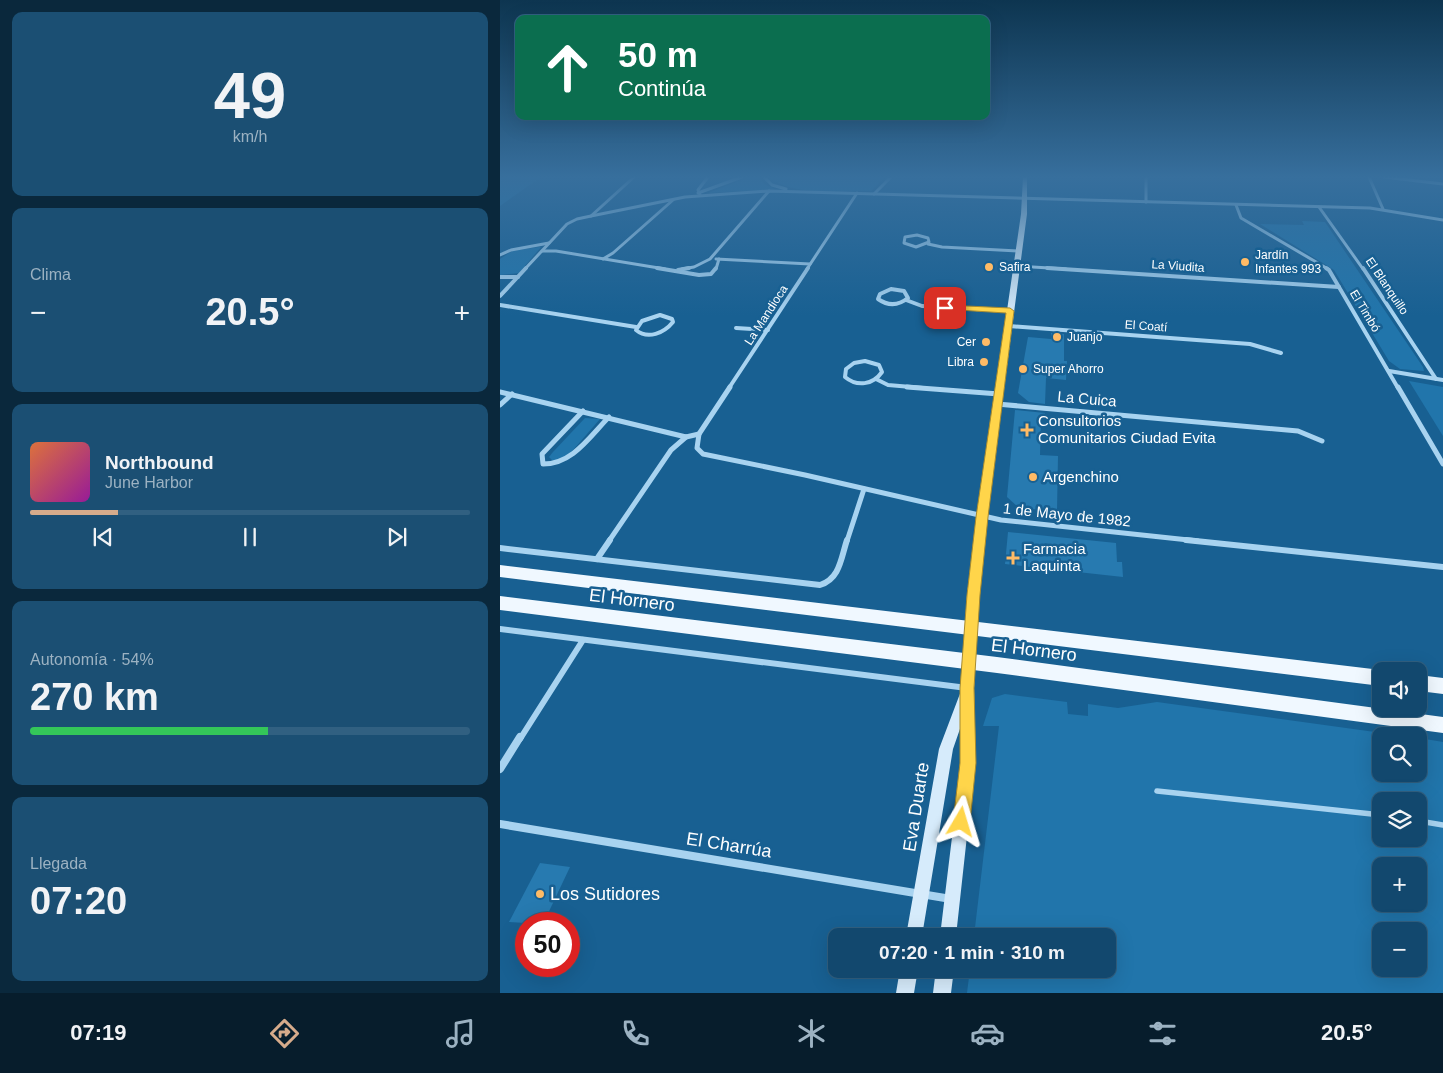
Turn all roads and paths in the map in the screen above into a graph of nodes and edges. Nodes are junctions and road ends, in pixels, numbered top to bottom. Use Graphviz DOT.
graph roads {
  1 [pos="570,223"];
  2 [pos="646,223"];
  3 [pos="741,223"];
  4 [pos="837,223"];
  5 [pos="1022,223"];
  6 [pos="1250,223"];
  7 [pos="1331,223"];
  8 [pos="549,243"];
  9 [pos="928,244"];
  10 [pos="542,251"];
  11 [pos="1018,252"];
  12 [pos="500,255"];
  13 [pos="603,259"];
  14 [pos="710,259"];
  15 [pos="719,259"];
  16 [pos="810,264"];
  17 [pos="1016,266"];
  18 [pos="672,270"];
  19 [pos="500,277"];
  20 [pos="518,277"];
  21 [pos="1339,287"];
  22 [pos="500,296"];
  23 [pos="906,300"];
  24 [pos="500,305"];
  25 [pos="1010,311"];
  26 [pos="1008,326"];
  27 [pos="636,327"];
  28 [pos="736,328"];
  29 [pos="768,330"];
  30 [pos="1281,353"];
  31 [pos="1389,371"];
  32 [pos="876,379"];
  33 [pos="1436,379"];
  34 [pos="1443,380"];
  35 [pos="500,392"];
  36 [pos="512,394"];
  37 [pos="998,394"];
  38 [pos="997,404"];
  39 [pos="500,405"];
  40 [pos="583,411"];
  41 [pos="609,417"];
  42 [pos="699,434"];
  43 [pos="686,436"];
  44 [pos="1322,441"];
  45 [pos="697,448"];
  46 [pos="1443,464"];
  47 [pos="864,489"];
  48 [pos="982,517"];
  49 [pos="500,548"];
  50 [pos="597,559"];
  51 [pos="1443,567"];
  52 [pos="500,571"];
  53 [pos="500,603"];
  54 [pos="971,628"];
  55 [pos="500,629"];
  56 [pos="583,640"];
  57 [pos="968,663"];
  58 [pos="1372,677"];
  59 [pos="1427,684"];
  60 [pos="1443,686"];
  61 [pos="967,688"];
  62 [pos="1443,725"];
  63 [pos="500,769"];
  64 [pos="1157,791"];
  65 [pos="1372,814"];
  66 [pos="1427,822"];
  67 [pos="500,824"];
  68 [pos="1443,824"];
  69 [pos="922,894"];
  70 [pos="952,900"];
  71 [pos="916,928"];
  72 [pos="949,928"];
  73 [pos="908,978"];
  74 [pos="944,978"];
  75 [pos="906,993"];
  76 [pos="942,993"];
  1 -- 8 [label="street"];
  2 -- 13 [label="street"];
  3 -- 14 [label="street"];
  4 -- 16 [label="street, La Mandioca"];
  5 -- 11 [label="main road, Eva Duarte"];
  6 -- 21 [label="street, El Timbó"];
  7 -- 33 [label="street, El Blanquillo"];
  8 -- 10 [label="street"];
  8 -- 12 [label="street"];
  9 -- 9 [label="street"];
  9 -- 11 [label="street"];
  10 -- 13 [label="street"];
  10 -- 20 [label="street"];
  11 -- 17 [label="main road, Eva Duarte"];
  13 -- 18 [label="street"];
  14 -- 15 [label="street"];
  14 -- 18 [label="street"];
  15 -- 16 [label="street"];
  15 -- 18 [label="street"];
  16 -- 29 [label="street, La Mandioca"];
  17 -- 21 [label="street, La Viudita"];
  17 -- 25 [label="main road, Eva Duarte"];
  19 -- 20 [label="street"];
  20 -- 22 [label="street"];
  21 -- 31 [label="street, El Timbó"];
  23 -- 23 [label="street"];
  23 -- 25 [label="street"];
  24 -- 27 [label="street"];
  25 -- 26 [label="main road, Eva Duarte"];
  26 -- 30 [label="street, El Coatí"];
  26 -- 37 [label="main road, Eva Duarte"];
  27 -- 27 [label="street"];
  28 -- 29 [label="street"];
  29 -- 42 [label="street, La Mandioca"];
  31 -- 33 [label="street"];
  31 -- 46 [label="street, El Timbó"];
  32 -- 32 [label="street"];
  32 -- 37 [label="street"];
  33 -- 34 [label="street"];
  35 -- 36 [label="street"];
  36 -- 39 [label="street"];
  36 -- 40 [label="street"];
  37 -- 38 [label="main road, Eva Duarte"];
  38 -- 44 [label="street, La Cuica"];
  38 -- 48 [label="main road, Eva Duarte"];
  40 -- 41 [label="street"];
  40 -- 41 [label="street"];
  41 -- 43 [label="street"];
  42 -- 43 [label="street"];
  42 -- 45 [label="street, La Mandioca"];
  43 -- 50 [label="street"];
  45 -- 47 [label="street, 1 de Mayo de 1982"];
  47 -- 48 [label="street, 1 de Mayo de 1982"];
  47 -- 50 [label="street"];
  48 -- 51 [label="street, 1 de Mayo de 1982"];
  48 -- 54 [label="main road, Eva Duarte"];
  49 -- 50 [label="street"];
  52 -- 54 [label="main road, El Hornero"];
  53 -- 57 [label="main road, El Hornero"];
  54 -- 57 [label="main road, Eva Duarte"];
  54 -- 58 [label="main road, El Hornero"];
  55 -- 56 [label="street"];
  56 -- 61 [label="street"];
  56 -- 63 [label="street"];
  57 -- 61 [label="main road, Eva Duarte"];
  57 -- 62 [label="main road, El Hornero"];
  59 -- 60 [label="main road"];
  61 -- 69 [label="main road, Eva Duarte"];
  61 -- 70 [label="main road, Eva Duarte"];
  64 -- 65 [label="lane"];
  66 -- 68 [label="lane"];
  67 -- 69 [label="street, El Charrúa"];
  69 -- 70 [label="street, El Charrúa"];
  69 -- 71 [label="main road, Eva Duarte"];
  70 -- 72 [label="main road, Eva Duarte"];
  73 -- 75 [label="main road"];
  74 -- 76 [label="main road"];
}
